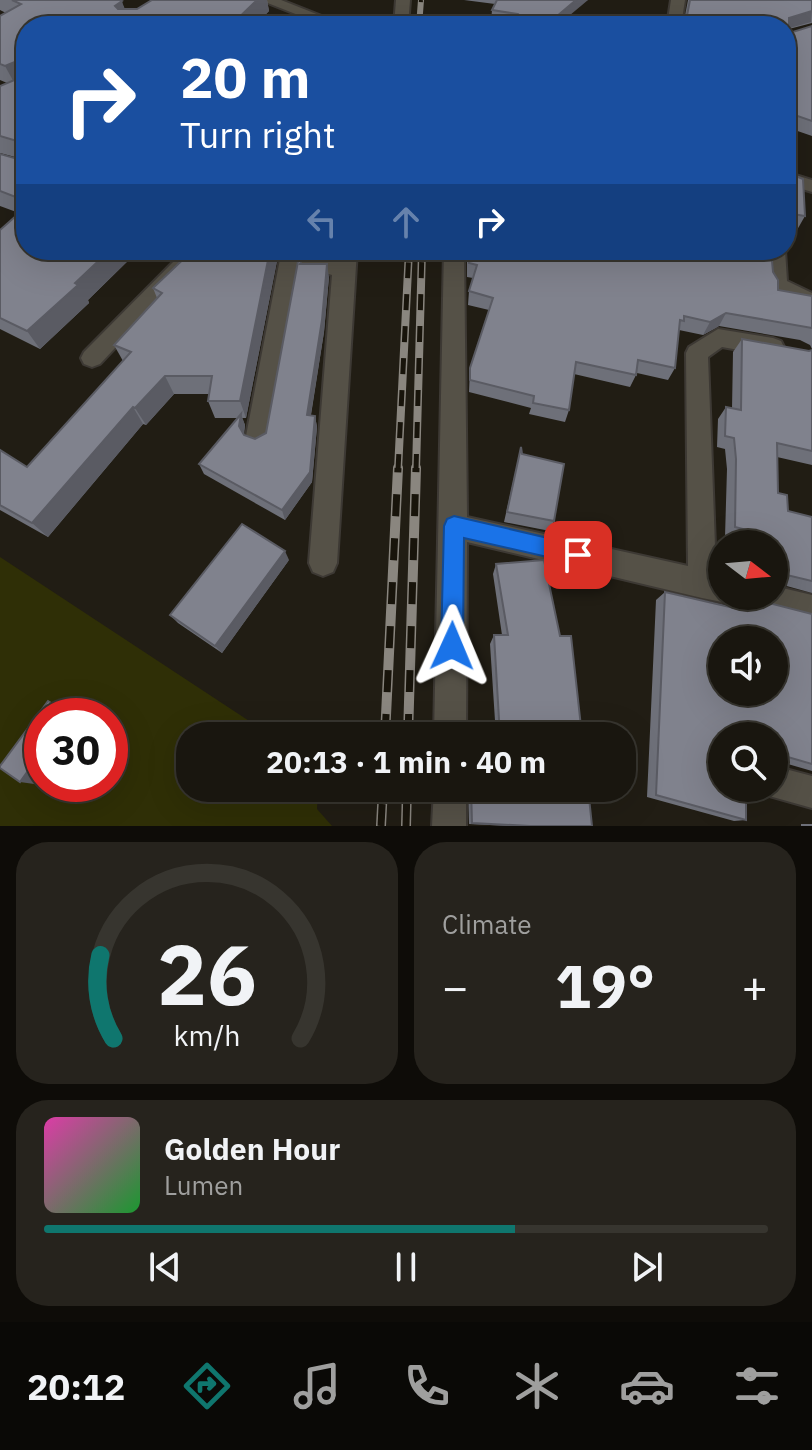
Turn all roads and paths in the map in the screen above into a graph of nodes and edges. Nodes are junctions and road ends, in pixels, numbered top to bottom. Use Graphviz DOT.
graph roads {
  1 [pos="267,0"];
  2 [pos="312,16"];
  3 [pos="187,260"];
  4 [pos="282,260"];
  5 [pos="345,260"];
  6 [pos="454,260"];
  7 [pos="776,260"];
  8 [pos="812,302"];
  9 [pos="799,352"];
  10 [pos="92,358"];
  11 [pos="258,436"];
  12 [pos="454,526"];
  13 [pos="708,530"];
  14 [pos="323,563"];
  15 [pos="708,585"];
  16 [pos="788,604"];
  17 [pos="812,609"];
  18 [pos="450,722"];
  19 [pos="788,786"];
  20 [pos="812,792"];
  21 [pos="450,802"];
  22 [pos="449,826"];
  1 -- 2 [label="street"];
  3 -- 10 [label="street"];
  4 -- 11 [label="street"];
  5 -- 14 [label="street"];
  6 -- 12 [label="street"];
  7 -- 8 [label="street"];
  9 -- 13 [label="street"];
  12 -- 15 [label="street"];
  12 -- 18 [label="street"];
  16 -- 17 [label="street"];
  19 -- 20 [label="street"];
  21 -- 22 [label="street"];
}
